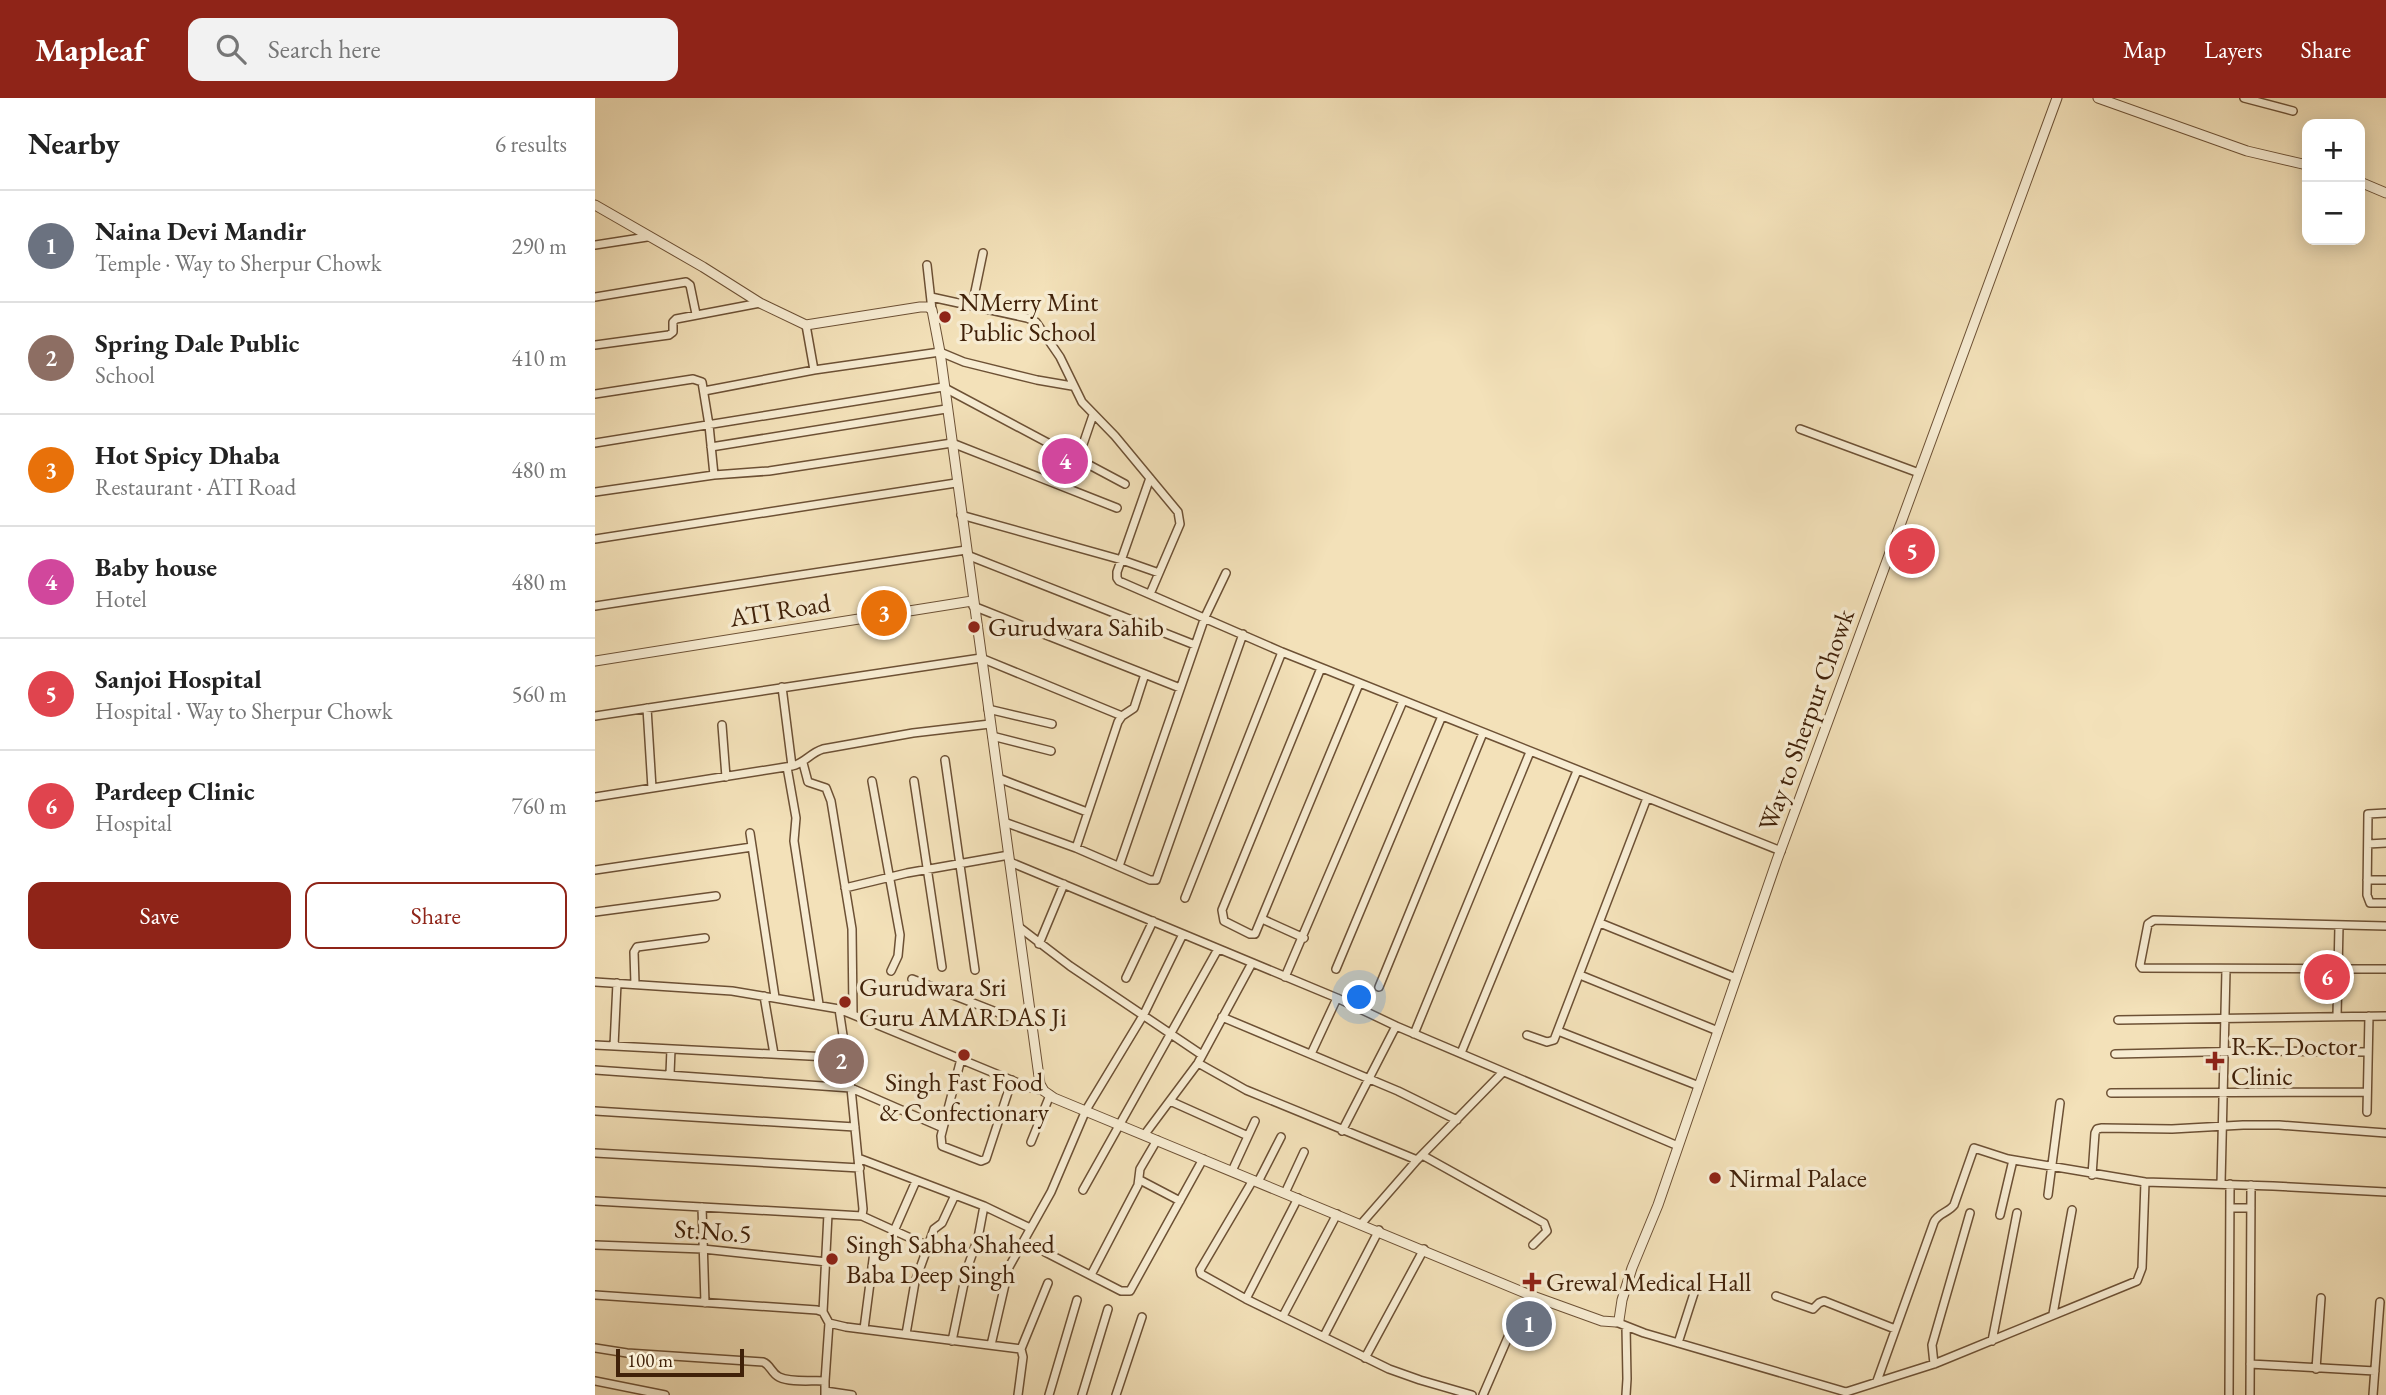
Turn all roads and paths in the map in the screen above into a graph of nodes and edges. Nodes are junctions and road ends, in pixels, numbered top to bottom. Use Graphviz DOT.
graph roads {
  1 [pos="2057,98"];
  2 [pos="2098,98"];
  3 [pos="2244,98"];
  4 [pos="2293,111"];
  5 [pos="2302,164"];
  6 [pos="2365,185"];
  7 [pos="2386,193"];
  8 [pos="595,205"];
  9 [pos="647,237"];
  10 [pos="595,245"];
  11 [pos="983,253"];
  12 [pos="927,265"];
  13 [pos="595,297"];
  14 [pos="931,297"];
  15 [pos="760,303"];
  16 [pos="972,306"];
  17 [pos="932,310"];
  18 [pos="696,314"];
  19 [pos="806,325"];
  20 [pos="595,345"];
  21 [pos="940,352"];
  22 [pos="814,370"];
  23 [pos="1072,386"];
  24 [pos="943,387"];
  25 [pos="704,391"];
  26 [pos="595,394"];
  27 [pos="946,409"];
  28 [pos="1093,415"];
  29 [pos="709,425"];
  30 [pos="1800,429"];
  31 [pos="595,443"];
  32 [pos="952,443"];
  33 [pos="711,447"];
  34 [pos="1078,459"];
  35 [pos="1919,473"];
  36 [pos="714,475"];
  37 [pos="1150,478"];
  38 [pos="956,483"];
  39 [pos="1125,484"];
  40 [pos="595,492"];
  41 [pos="1117,508"];
  42 [pos="961,515"];
  43 [pos="595,539"];
  44 [pos="966,553"];
  45 [pos="1122,560"];
  46 [pos="1159,573"];
  47 [pos="1226,573"];
  48 [pos="1150,594"];
  49 [pos="973,604"];
  50 [pos="595,606"];
  51 [pos="1205,617"];
  52 [pos="1243,634"];
  53 [pos="1195,645"];
  54 [pos="1282,652"];
  55 [pos="981,658"];
  56 [pos="595,661"];
  57 [pos="1321,668"];
  58 [pos="1145,674"];
  59 [pos="1359,684"];
  60 [pos="782,687"];
  61 [pos="1180,688"];
  62 [pos="1403,701"];
  63 [pos="647,708"];
  64 [pos="988,709"];
  65 [pos="595,716"];
  66 [pos="1122,716"];
  67 [pos="1443,716"];
  68 [pos="722,724"];
  69 [pos="990,724"];
  70 [pos="1052,724"];
  71 [pos="1483,733"];
  72 [pos="992,736"];
  73 [pos="1051,751"];
  74 [pos="1530,752"];
  75 [pos="945,760"];
  76 [pos="803,763"];
  77 [pos="790,766"];
  78 [pos="1577,771"];
  79 [pos="726,777"];
  80 [pos="998,778"];
  81 [pos="872,781"];
  82 [pos="913,781"];
  83 [pos="652,788"];
  84 [pos="595,797"];
  85 [pos="1647,798"];
  86 [pos="1087,812"];
  87 [pos="2386,813"];
  88 [pos="1005,822"];
  89 [pos="750,833"];
  90 [pos="2386,843"];
  91 [pos="2368,844"];
  92 [pos="752,847"];
  93 [pos="1076,848"];
  94 [pos="1781,851"];
  95 [pos="1009,859"];
  96 [pos="961,862"];
  97 [pos="1119,866"];
  98 [pos="927,869"];
  99 [pos="595,870"];
  100 [pos="890,877"];
  101 [pos="2367,880"];
  102 [pos="2386,880"];
  103 [pos="1064,884"];
  104 [pos="845,888"];
  105 [pos="716,896"];
  106 [pos="1185,898"];
  107 [pos="2386,903"];
  108 [pos="595,912"];
  109 [pos="1262,919"];
  110 [pos="1153,921"];
  111 [pos="1599,923"];
  112 [pos="2339,926"];
  113 [pos="2386,926"];
  114 [pos="1019,928"];
  115 [pos="1183,934"];
  116 [pos="705,938"];
  117 [pos="1304,939"];
  118 [pos="1039,944"];
  119 [pos="1218,949"];
  120 [pos="1252,963"];
  121 [pos="942,968"];
  122 [pos="1336,969"];
  123 [pos="2386,969"];
  124 [pos="975,970"];
  125 [pos="2226,970"];
  126 [pos="2337,970"];
  127 [pos="891,971"];
  128 [pos="1580,975"];
  129 [pos="1286,977"];
  130 [pos="1126,978"];
  131 [pos="1736,978"];
  132 [pos="912,979"];
  133 [pos="595,982"];
  134 [pos="617,983"];
  135 [pos="635,984"];
  136 [pos="1379,987"];
  137 [pos="764,996"];
  138 [pos="775,997"];
  139 [pos="1337,999"];
  140 [pos="819,1004"];
  141 [pos="839,1009"];
  142 [pos="853,1013"];
  143 [pos="1144,1014"];
  144 [pos="2337,1016"];
  145 [pos="2369,1016"];
  146 [pos="2386,1016"];
  147 [pos="1222,1017"];
  148 [pos="2224,1019"];
  149 [pos="2117,1020"];
  150 [pos="1032,1026"];
  151 [pos="1396,1026"];
  152 [pos="1558,1031"];
  153 [pos="1718,1031"];
  154 [pos="1414,1034"];
  155 [pos="1171,1035"];
  156 [pos="1527,1035"];
  157 [pos="595,1045"];
  158 [pos="614,1046"];
  159 [pos="671,1049"];
  160 [pos="2225,1051"];
  161 [pos="2367,1052"];
  162 [pos="1461,1053"];
  163 [pos="774,1054"];
  164 [pos="1311,1054"];
  165 [pos="2115,1054"];
  166 [pos="1202,1055"];
  167 [pos="847,1058"];
  168 [pos="961,1059"];
  169 [pos="1198,1063"];
  170 [pos="595,1070"];
  171 [pos="1503,1072"];
  172 [pos="670,1074"];
  173 [pos="1011,1080"];
  174 [pos="1369,1080"];
  175 [pos="1699,1086"];
  176 [pos="851,1088"];
  177 [pos="1047,1093"];
  178 [pos="2111,1093"];
  179 [pos="2224,1093"];
  180 [pos="2366,1093"];
  181 [pos="1170,1101"];
  182 [pos="2060,1103"];
  183 [pos="1086,1110"];
  184 [pos="595,1111"];
  185 [pos="2367,1112"];
  186 [pos="1457,1120"];
  187 [pos="1255,1121"];
  188 [pos="1120,1124"];
  189 [pos="2222,1126"];
  190 [pos="855,1127"];
  191 [pos="943,1128"];
  192 [pos="1342,1130"];
  193 [pos="2386,1133"];
  194 [pos="1145,1134"];
  195 [pos="1248,1136"];
  196 [pos="1281,1137"];
  197 [pos="1157,1140"];
  198 [pos="1031,1142"];
  199 [pos="1678,1146"];
  200 [pos="1304,1152"];
  201 [pos="595,1153"];
  202 [pos="1419,1157"];
  203 [pos="858,1158"];
  204 [pos="1203,1159"];
  205 [pos="2013,1160"];
  206 [pos="2051,1167"];
  207 [pos="860,1168"];
  208 [pos="1232,1171"];
  209 [pos="2092,1175"];
  210 [pos="1140,1180"];
  211 [pos="916,1181"];
  212 [pos="1255,1181"];
  213 [pos="2145,1182"];
  214 [pos="2221,1184"];
  215 [pos="2230,1184"];
  216 [pos="2251,1185"];
  217 [pos="1083,1190"];
  218 [pos="2386,1192"];
  219 [pos="1285,1193"];
  220 [pos="955,1195"];
  221 [pos="2048,1195"];
  222 [pos="1298,1198"];
  223 [pos="595,1201"];
  224 [pos="1180,1201"];
  225 [pos="984,1206"];
  226 [pos="702,1207"];
  227 [pos="2230,1208"];
  228 [pos="2251,1208"];
  229 [pos="2072,1210"];
  230 [pos="1970,1213"];
  231 [pos="2017,1213"];
  232 [pos="828,1214"];
  233 [pos="1337,1214"];
  234 [pos="2000,1215"];
  235 [pos="862,1216"];
  236 [pos="1362,1223"];
  237 [pos="1030,1228"];
  238 [pos="1379,1230"];
  239 [pos="894,1231"];
  240 [pos="595,1245"];
  241 [pos="1533,1245"];
  242 [pos="928,1246"];
  243 [pos="703,1249"];
  244 [pos="1424,1249"];
  245 [pos="874,1252"];
  246 [pos="1045,1252"];
  247 [pos="827,1262"];
  248 [pos="1091,1275"];
  249 [pos="1048,1283"];
  250 [pos="1697,1284"];
  251 [pos="595,1295"];
  252 [pos="1530,1295"];
  253 [pos="1776,1296"];
  254 [pos="2321,1298"];
  255 [pos="1246,1299"];
  256 [pos="1077,1300"];
  257 [pos="2380,1302"];
  258 [pos="705,1303"];
  259 [pos="1108,1309"];
  260 [pos="823,1312"];
  261 [pos="2053,1314"];
  262 [pos="1283,1316"];
  263 [pos="1142,1317"];
  264 [pos="1616,1322"];
  265 [pos="829,1323"];
  266 [pos="1626,1326"];
  267 [pos="865,1329"];
  268 [pos="1895,1329"];
  269 [pos="906,1334"];
  270 [pos="1324,1336"];
  271 [pos="953,1341"];
  272 [pos="1992,1341"];
  273 [pos="1678,1343"];
  274 [pos="991,1345"];
  275 [pos="595,1348"];
  276 [pos="1021,1349"];
  277 [pos="1365,1358"];
  278 [pos="1934,1364"];
  279 [pos="2250,1364"];
  280 [pos="2316,1369"];
  281 [pos="2375,1371"];
  282 [pos="595,1381"];
  283 [pos="825,1381"];
  284 [pos="1877,1381"];
  285 [pos="825,1393"];
  286 [pos="1845,1394"];
  287 [pos="665,1395"];
  288 [pos="852,1395"];
  289 [pos="1018,1395"];
  290 [pos="1049,1395"];
  291 [pos="1082,1395"];
  292 [pos="1116,1395"];
  293 [pos="1472,1395"];
  294 [pos="1483,1395"];
  295 [pos="1626,1395"];
  296 [pos="2229,1395"];
  297 [pos="2250,1395"];
  298 [pos="2373,1395"];
  1 -- 35 [label="street, Way to Sherpur Chowk"];
  2 -- 5 [label="street"];
  3 -- 4 [label="street"];
  6 -- 7 [label="street"];
  8 -- 9 [label="street"];
  9 -- 10 [label="street"];
  9 -- 15 [label="street"];
  11 -- 16 [label="street"];
  12 -- 14 [label="street"];
  13 -- 18 [label="street"];
  14 -- 16 [label="street"];
  14 -- 17 [label="street"];
  15 -- 18 [label="street"];
  15 -- 19 [label="street"];
  16 -- 23 [label="street"];
  17 -- 19 [label="street"];
  17 -- 21 [label="street"];
  18 -- 20 [label="street"];
  19 -- 22 [label="street"];
  21 -- 22 [label="street"];
  21 -- 23 [label="street"];
  21 -- 24 [label="street"];
  22 -- 25 [label="street"];
  23 -- 28 [label="street"];
  24 -- 27 [label="street"];
  24 -- 29 [label="street"];
  24 -- 34 [label="street"];
  25 -- 26 [label="street"];
  25 -- 29 [label="street"];
  27 -- 32 [label="street"];
  27 -- 33 [label="street"];
  28 -- 34 [label="street"];
  28 -- 37 [label="street"];
  29 -- 31 [label="street"];
  29 -- 33 [label="street"];
  30 -- 35 [label="street"];
  32 -- 36 [label="street"];
  32 -- 38 [label="street"];
  32 -- 41 [label="street"];
  33 -- 36 [label="street"];
  34 -- 39 [label="street"];
  35 -- 94 [label="street, Way to Sherpur Chowk"];
  36 -- 40 [label="street"];
  37 -- 45 [label="street"];
  37 -- 46 [label="street"];
  38 -- 42 [label="street"];
  38 -- 43 [label="street"];
  42 -- 44 [label="street"];
  42 -- 45 [label="street"];
  44 -- 49 [label="street"];
  44 -- 50 [label="street"];
  44 -- 53 [label="street"];
  45 -- 46 [label="street"];
  45 -- 48 [label="street"];
  46 -- 48 [label="street"];
  47 -- 51 [label="street"];
  48 -- 51 [label="street"];
  49 -- 55 [label="street"];
  49 -- 56 [label="street, ATI Road"];
  49 -- 58 [label="street"];
  51 -- 52 [label="street"];
  51 -- 53 [label="street"];
  52 -- 54 [label="street"];
  52 -- 97 [label="street"];
  53 -- 61 [label="street"];
  54 -- 57 [label="street"];
  54 -- 106 [label="street"];
  55 -- 60 [label="street"];
  55 -- 64 [label="street"];
  55 -- 66 [label="street"];
  57 -- 59 [label="street"];
  57 -- 109 [label="street"];
  58 -- 61 [label="street"];
  58 -- 66 [label="street"];
  59 -- 62 [label="street"];
  59 -- 109 [label="street"];
  60 -- 63 [label="street"];
  60 -- 77 [label="street"];
  61 -- 97 [label="street"];
  62 -- 67 [label="street"];
  62 -- 117 [label="street"];
  63 -- 65 [label="street"];
  63 -- 83 [label="street"];
  64 -- 69 [label="street"];
  64 -- 70 [label="street"];
  66 -- 86 [label="street"];
  67 -- 71 [label="street"];
  67 -- 122 [label="street"];
  68 -- 79 [label="street"];
  69 -- 72 [label="street"];
  69 -- 76 [label="street"];
  71 -- 74 [label="street"];
  71 -- 136 [label="street"];
  72 -- 73 [label="street"];
  72 -- 80 [label="street"];
  74 -- 78 [label="street"];
  74 -- 154 [label="street"];
  75 -- 96 [label="street"];
  76 -- 77 [label="street"];
  76 -- 104 [label="street"];
  77 -- 79 [label="street"];
  77 -- 140 [label="street"];
  78 -- 85 [label="street"];
  78 -- 162 [label="street"];
  79 -- 83 [label="street"];
  80 -- 86 [label="street"];
  80 -- 88 [label="street"];
  81 -- 100 [label="street"];
  82 -- 98 [label="street"];
  83 -- 84 [label="street"];
  85 -- 94 [label="street"];
  85 -- 111 [label="street"];
  86 -- 93 [label="street"];
  87 -- 91 [label="street"];
  88 -- 93 [label="street"];
  88 -- 95 [label="street"];
  89 -- 92 [label="street"];
  90 -- 91 [label="street"];
  91 -- 101 [label="street"];
  92 -- 99 [label="street"];
  92 -- 138 [label="street"];
  93 -- 97 [label="street"];
  94 -- 131 [label="street, Way to Sherpur Chowk"];
  95 -- 96 [label="street"];
  95 -- 103 [label="street"];
  95 -- 114 [label="street"];
  96 -- 98 [label="street"];
  96 -- 124 [label="street"];
  98 -- 100 [label="street"];
  98 -- 121 [label="street"];
  100 -- 104 [label="street"];
  100 -- 127 [label="street"];
  101 -- 102 [label="street"];
  101 -- 107 [label="street"];
  103 -- 110 [label="street"];
  103 -- 118 [label="street"];
  104 -- 142 [label="street"];
  105 -- 108 [label="street"];
  109 -- 117 [label="street"];
  110 -- 115 [label="street"];
  110 -- 130 [label="street"];
  111 -- 128 [label="street"];
  111 -- 131 [label="street"];
  112 -- 113 [label="street"];
  112 -- 125 [label="street"];
  112 -- 126 [label="street"];
  114 -- 118 [label="street"];
  114 -- 150 [label="street"];
  115 -- 119 [label="street"];
  115 -- 143 [label="street"];
  116 -- 135 [label="street"];
  117 -- 129 [label="street"];
  118 -- 143 [label="street"];
  119 -- 120 [label="street"];
  119 -- 155 [label="street"];
  120 -- 129 [label="street"];
  120 -- 147 [label="street"];
  123 -- 126 [label="street"];
  125 -- 126 [label="street"];
  125 -- 148 [label="street"];
  126 -- 144 [label="street"];
  128 -- 152 [label="street"];
  128 -- 153 [label="street"];
  129 -- 139 [label="street"];
  131 -- 153 [label="street, Way to Sherpur Chowk"];
  132 -- 150 [label="street"];
  133 -- 134 [label="street"];
  134 -- 135 [label="street"];
  134 -- 158 [label="street"];
  135 -- 137 [label="street"];
  137 -- 138 [label="street"];
  137 -- 163 [label="street"];
  138 -- 140 [label="street"];
  139 -- 151 [label="street"];
  139 -- 164 [label="street"];
  140 -- 141 [label="street"];
  141 -- 142 [label="street"];
  141 -- 167 [label="street"];
  142 -- 168 [label="street"];
  143 -- 155 [label="street"];
  143 -- 183 [label="street"];
  144 -- 145 [label="street"];
  144 -- 148 [label="street"];
  145 -- 146 [label="street"];
  145 -- 161 [label="street"];
  147 -- 164 [label="street"];
  147 -- 166 [label="street"];
  148 -- 149 [label="street"];
  148 -- 160 [label="street"];
  150 -- 177 [label="street"];
  151 -- 154 [label="street"];
  151 -- 174 [label="street"];
  152 -- 156 [label="street"];
  152 -- 175 [label="street"];
  153 -- 175 [label="street, Way to Sherpur Chowk"];
  154 -- 162 [label="street"];
  155 -- 166 [label="street"];
  155 -- 188 [label="street"];
  157 -- 158 [label="street"];
  158 -- 159 [label="street"];
  159 -- 163 [label="street"];
  159 -- 172 [label="street"];
  160 -- 161 [label="street"];
  160 -- 165 [label="street"];
  160 -- 179 [label="street"];
  161 -- 180 [label="street"];
  162 -- 171 [label="street"];
  163 -- 167 [label="street"];
  164 -- 174 [label="street"];
  166 -- 169 [label="street"];
  167 -- 176 [label="street"];
  168 -- 173 [label="street"];
  168 -- 191 [label="street"];
  169 -- 181 [label="street"];
  169 -- 192 [label="street"];
  170 -- 172 [label="street"];
  171 -- 186 [label="street"];
  171 -- 199 [label="street"];
  172 -- 176 [label="street"];
  173 -- 177 [label="street"];
  173 -- 191 [label="street"];
  174 -- 186 [label="street"];
  174 -- 192 [label="street"];
  175 -- 199 [label="street, Way to Sherpur Chowk"];
  176 -- 190 [label="street"];
  176 -- 191 [label="street"];
  177 -- 183 [label="street"];
  177 -- 198 [label="street"];
  178 -- 179 [label="street"];
  179 -- 180 [label="street"];
  179 -- 189 [label="street"];
  180 -- 185 [label="street"];
  181 -- 194 [label="street"];
  181 -- 195 [label="street"];
  182 -- 206 [label="street"];
  183 -- 188 [label="street"];
  183 -- 237 [label="street"];
  184 -- 190 [label="street"];
  186 -- 202 [label="street"];
  187 -- 195 [label="street"];
  188 -- 194 [label="street"];
  188 -- 217 [label="street"];
  189 -- 193 [label="street"];
  189 -- 209 [label="street"];
  189 -- 214 [label="street"];
  190 -- 203 [label="street"];
  192 -- 202 [label="street"];
  194 -- 197 [label="street"];
  195 -- 208 [label="street"];
  196 -- 212 [label="street"];
  197 -- 204 [label="street"];
  197 -- 210 [label="street"];
  199 -- 264 [label="street, Way to Sherpur Chowk"];
  200 -- 219 [label="street"];
  201 -- 207 [label="street"];
  202 -- 236 [label="street"];
  202 -- 241 [label="street"];
  203 -- 207 [label="street"];
  203 -- 211 [label="street"];
  204 -- 208 [label="street"];
  204 -- 224 [label="street"];
  205 -- 206 [label="street"];
  205 -- 234 [label="street"];
  205 -- 268 [label="street"];
  206 -- 209 [label="street"];
  206 -- 221 [label="street"];
  207 -- 235 [label="street"];
  208 -- 212 [label="street"];
  209 -- 213 [label="street"];
  210 -- 224 [label="street"];
  210 -- 248 [label="street"];
  211 -- 220 [label="street"];
  211 -- 239 [label="street"];
  212 -- 219 [label="street"];
  212 -- 255 [label="street"];
  213 -- 214 [label="street"];
  213 -- 261 [label="street"];
  214 -- 215 [label="street"];
  215 -- 216 [label="street"];
  215 -- 227 [label="street"];
  216 -- 218 [label="street"];
  216 -- 228 [label="street"];
  219 -- 222 [label="street"];
  220 -- 225 [label="street"];
  220 -- 242 [label="street"];
  222 -- 233 [label="street"];
  222 -- 255 [label="street"];
  223 -- 226 [label="street"];
  224 -- 248 [label="street"];
  225 -- 237 [label="street"];
  225 -- 271 [label="street"];
  226 -- 232 [label="street"];
  226 -- 243 [label="street"];
  227 -- 228 [label="street"];
  227 -- 296 [label="street"];
  228 -- 279 [label="street"];
  229 -- 261 [label="street"];
  230 -- 278 [label="street"];
  231 -- 272 [label="street"];
  232 -- 235 [label="street"];
  232 -- 247 [label="street"];
  233 -- 236 [label="street"];
  233 -- 262 [label="street"];
  235 -- 239 [label="street"];
  236 -- 238 [label="street"];
  237 -- 274 [label="street"];
  238 -- 244 [label="street"];
  238 -- 270 [label="street"];
  239 -- 242 [label="street"];
  240 -- 243 [label="street, St.No.5"];
  242 -- 269 [label="street"];
  243 -- 247 [label="street, St.No.5"];
  243 -- 258 [label="street"];
  244 -- 252 [label="street"];
  244 -- 277 [label="street"];
  245 -- 267 [label="street"];
  246 -- 248 [label="street"];
  247 -- 260 [label="street"];
  249 -- 276 [label="street"];
  250 -- 273 [label="street"];
  251 -- 258 [label="street"];
  252 -- 264 [label="street"];
  252 -- 294 [label="street"];
  253 -- 268 [label="street"];
  254 -- 280 [label="street"];
  255 -- 262 [label="street"];
  256 -- 290 [label="street"];
  257 -- 281 [label="street"];
  258 -- 260 [label="street"];
  259 -- 291 [label="street"];
  260 -- 265 [label="street"];
  261 -- 272 [label="street"];
  262 -- 270 [label="street"];
  263 -- 292 [label="street"];
  264 -- 266 [label="street"];
  265 -- 267 [label="street"];
  265 -- 283 [label="street"];
  266 -- 273 [label="street"];
  266 -- 295 [label="street"];
  267 -- 269 [label="street"];
  268 -- 284 [label="street"];
  269 -- 271 [label="street"];
  270 -- 277 [label="street"];
  271 -- 274 [label="street"];
  272 -- 278 [label="street"];
  273 -- 286 [label="street"];
  274 -- 276 [label="street"];
  275 -- 283 [label="street"];
  276 -- 289 [label="street"];
  277 -- 293 [label="street"];
  278 -- 284 [label="street"];
  279 -- 280 [label="street"];
  279 -- 297 [label="street"];
  280 -- 281 [label="street"];
  281 -- 298 [label="street"];
  282 -- 287 [label="street"];
  283 -- 285 [label="street"];
  284 -- 286 [label="street"];
  285 -- 288 [label="street"];
}
